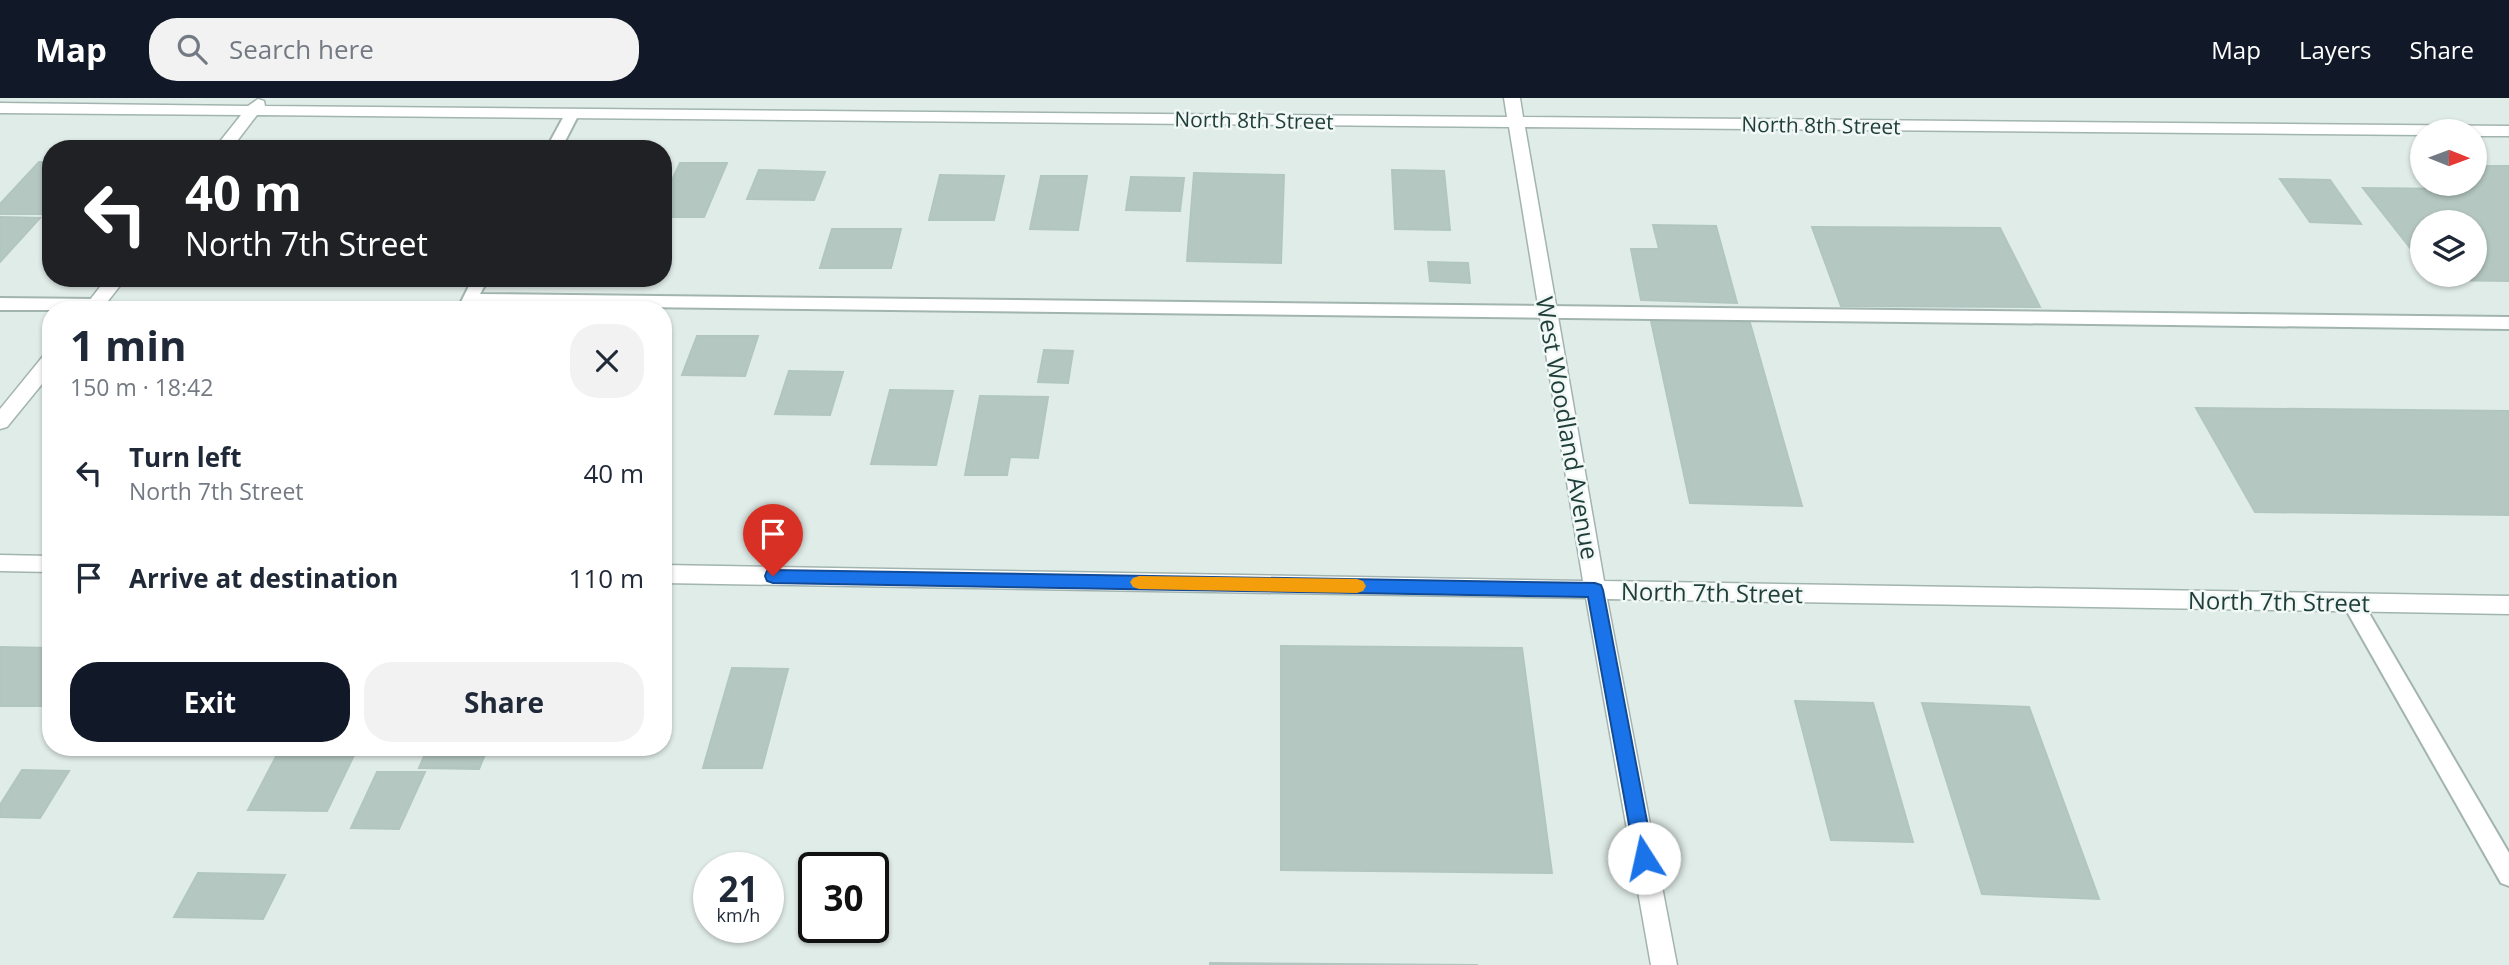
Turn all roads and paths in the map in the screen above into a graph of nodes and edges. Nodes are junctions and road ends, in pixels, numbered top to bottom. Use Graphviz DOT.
graph roads {
  1 [pos="1512,98"];
  2 [pos="258,104"];
  3 [pos="0,108"];
  4 [pos="572,114"];
  5 [pos="1516,122"];
  6 [pos="2509,131"];
  7 [pos="229,140"];
  8 [pos="558,140"];
  9 [pos="110,287"];
  10 [pos="98,301"];
  11 [pos="0,304"];
  12 [pos="42,305"];
  13 [pos="672,306"];
  14 [pos="1548,311"];
  15 [pos="2509,323"];
  16 [pos="42,371"];
  17 [pos="0,422"];
  18 [pos="0,563"];
  19 [pos="42,564"];
  20 [pos="672,574"];
  21 [pos="1595,590"];
  22 [pos="2352,602"];
  23 [pos="2509,605"];
  24 [pos="2509,875"];
  25 [pos="1664,965"];
  1 -- 5 [label="street, West Woodland Avenue"];
  2 -- 3 [label="street, North 8th Street"];
  2 -- 4 [label="street, North 8th Street"];
  2 -- 7 [label="street"];
  4 -- 5 [label="street, North 8th Street"];
  4 -- 8 [label="lane"];
  5 -- 6 [label="street, North 8th Street"];
  5 -- 14 [label="street, West Woodland Avenue"];
  9 -- 10 [label="street"];
  11 -- 12 [label="lane"];
  13 -- 14 [label="lane"];
  14 -- 15 [label="lane"];
  14 -- 21 [label="street, West Woodland Avenue"];
  16 -- 17 [label="street"];
  18 -- 19 [label="street"];
  20 -- 21 [label="street, North 7th Street"];
  21 -- 22 [label="street, North 7th Street"];
  21 -- 25 [label="street, West Woodland Avenue"];
  22 -- 23 [label="street, North 7th Street"];
  22 -- 24 [label="lane"];
}
